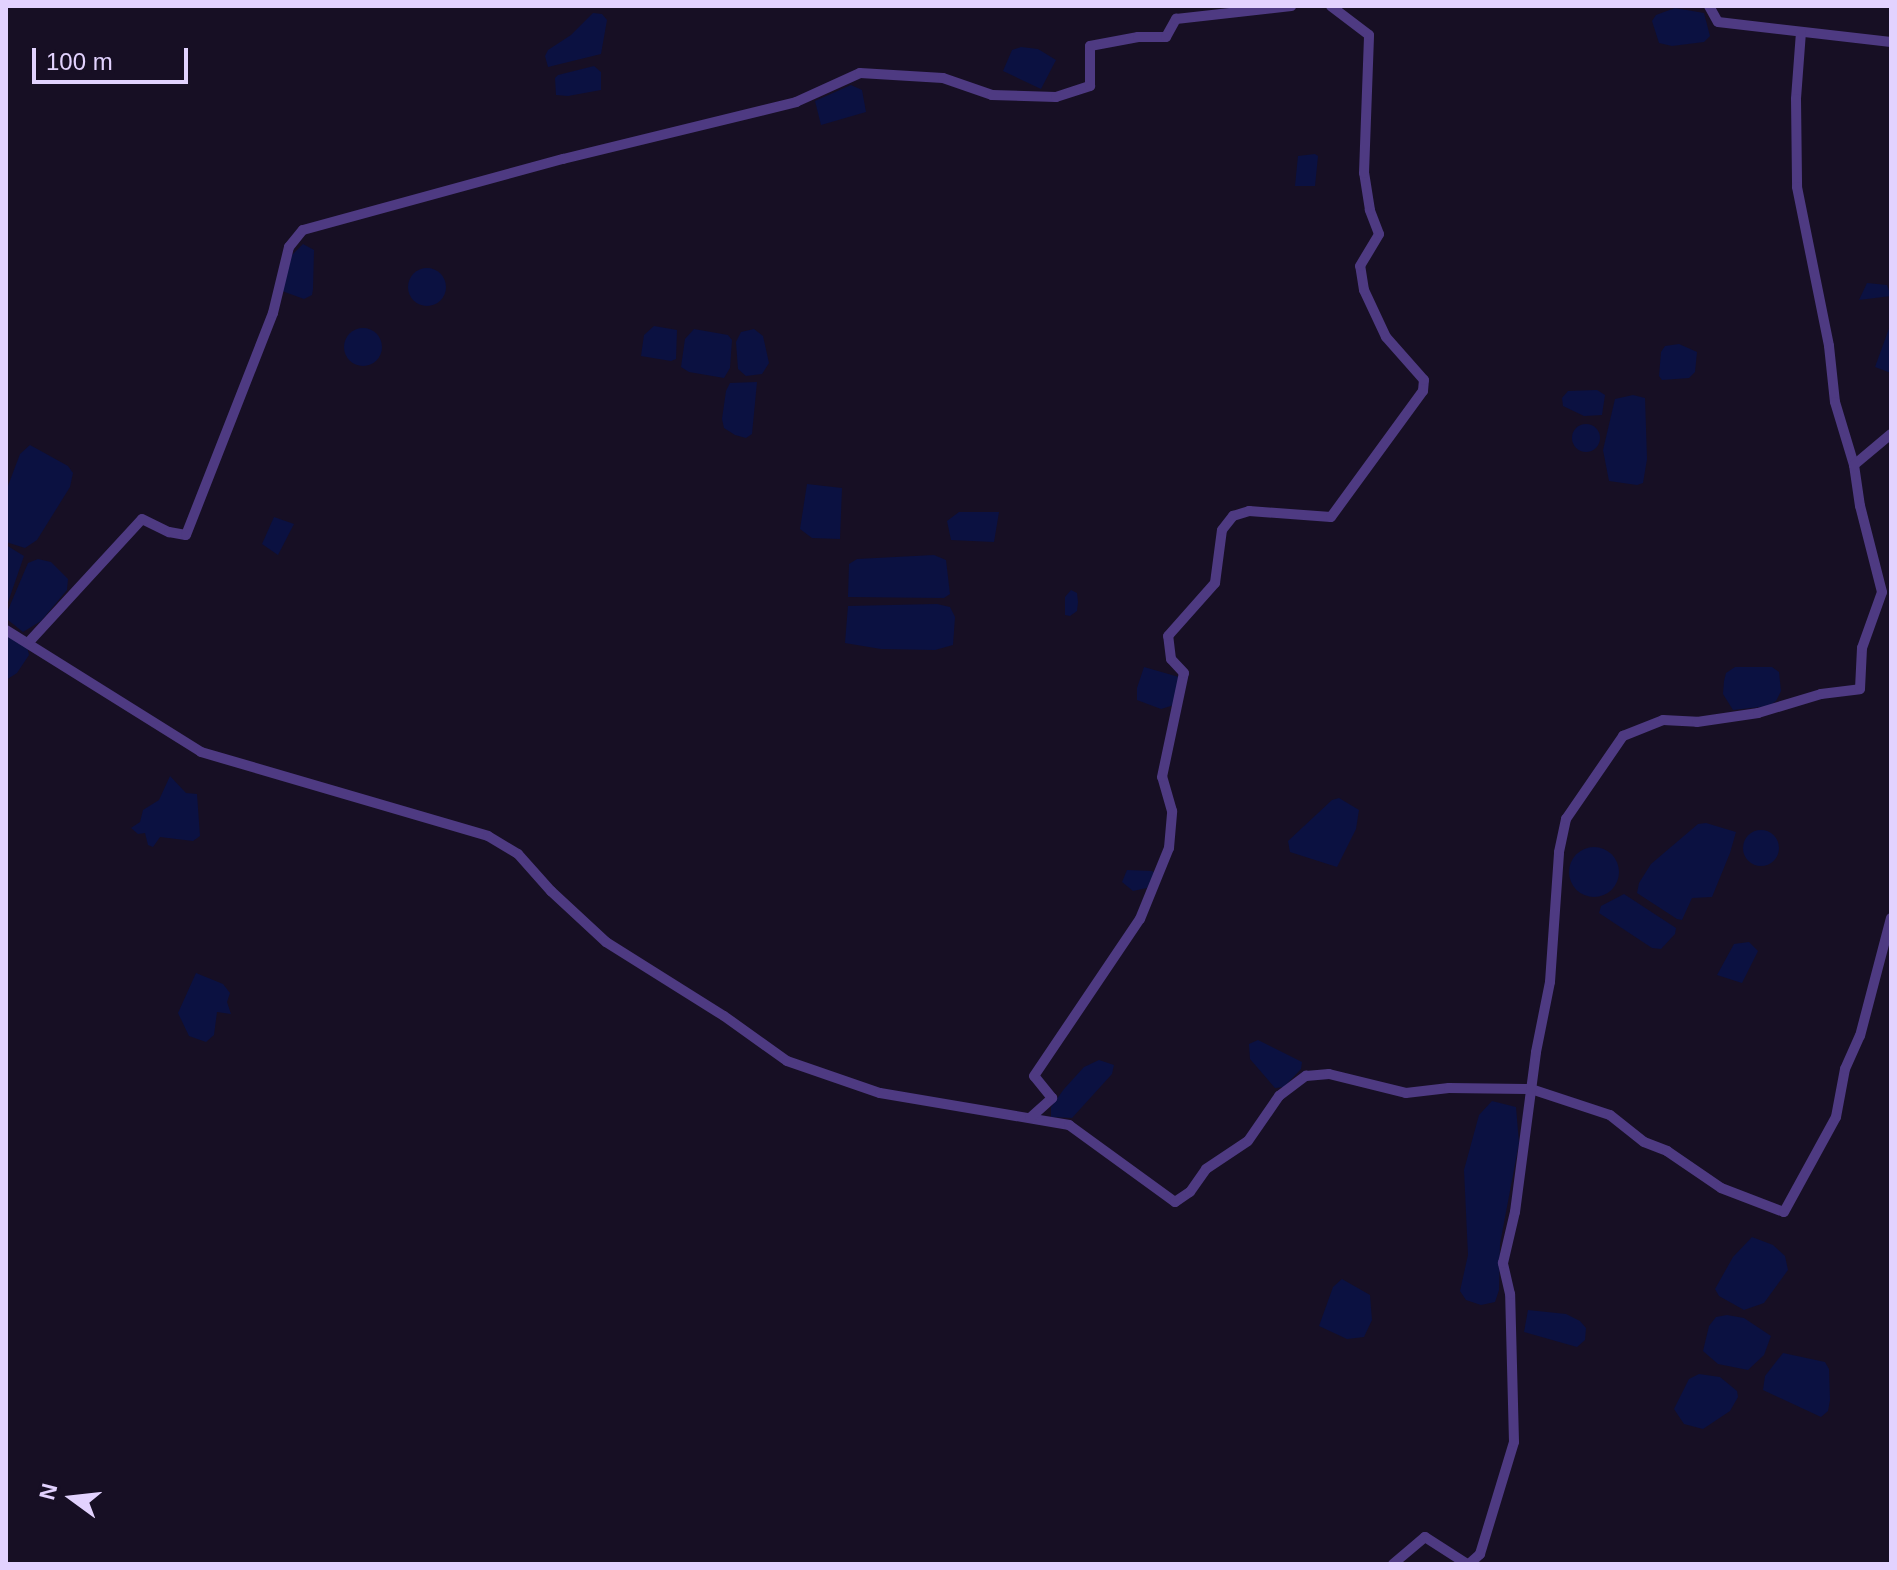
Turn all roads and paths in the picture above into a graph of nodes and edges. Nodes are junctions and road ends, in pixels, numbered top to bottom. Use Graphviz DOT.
graph roads {
  1 [pos="1291,6"];
  2 [pos="1331,6"];
  3 [pos="1709,6"];
  4 [pos="1801,32"];
  5 [pos="1891,42"];
  6 [pos="1891,434"];
  7 [pos="1854,465"];
  8 [pos="6,630"];
  9 [pos="28,643"];
  10 [pos="1891,918"];
  11 [pos="1531,1089"];
  12 [pos="1030,1118"];
  13 [pos="1393,1564"];
  14 [pos="1468,1564"];
  1 -- 9 [label="street"];
  2 -- 12 [label="street"];
  3 -- 4 [label="street"];
  4 -- 5 [label="street"];
  4 -- 7 [label="street"];
  6 -- 7 [label="street"];
  7 -- 11 [label="street"];
  8 -- 9 [label="street"];
  9 -- 12 [label="street"];
  10 -- 11 [label="street"];
  11 -- 12 [label="street"];
  11 -- 14 [label="street"];
  13 -- 14 [label="street"];
}
